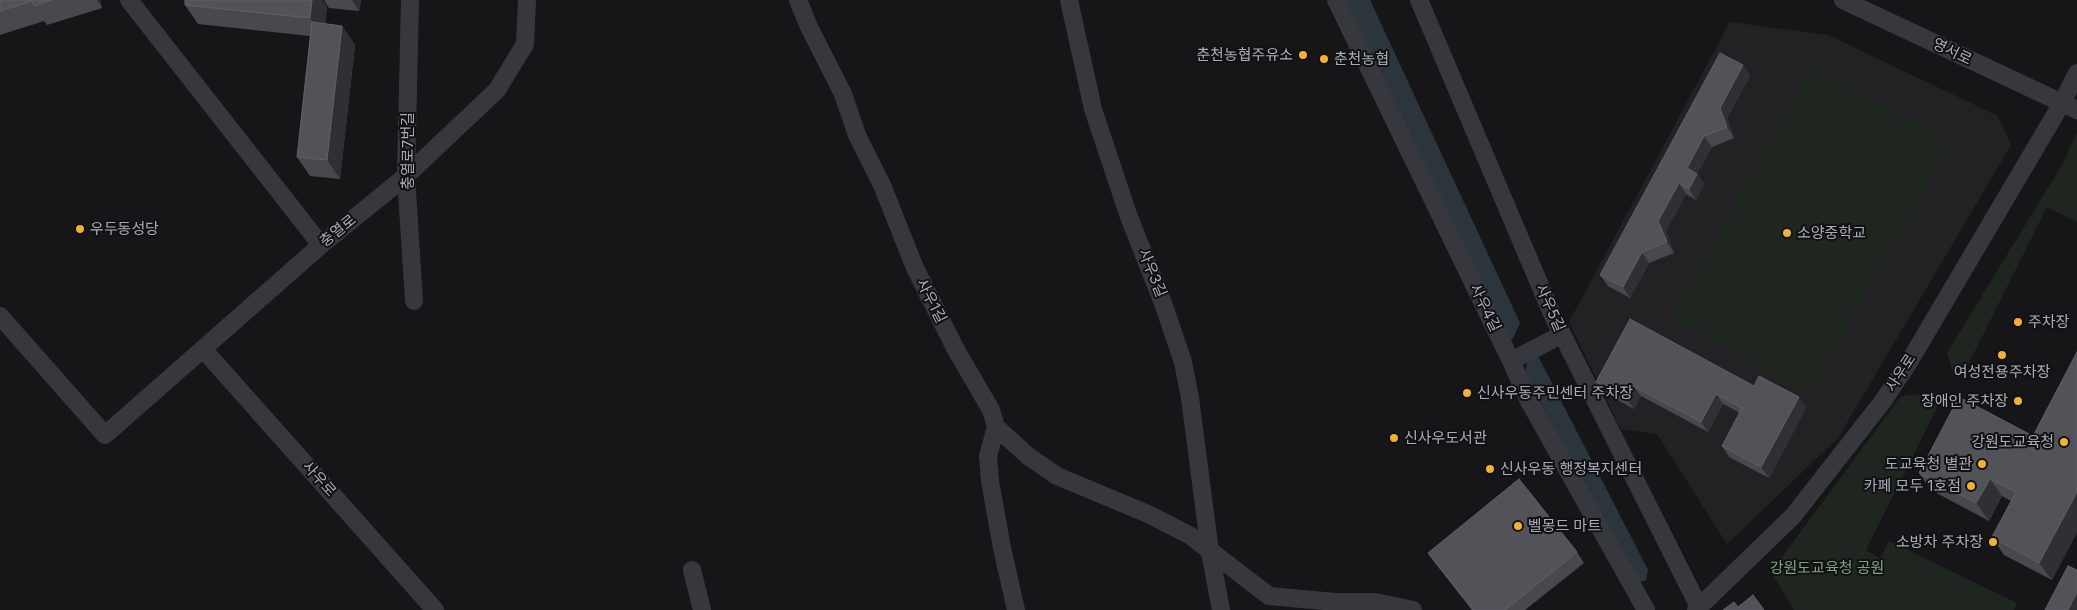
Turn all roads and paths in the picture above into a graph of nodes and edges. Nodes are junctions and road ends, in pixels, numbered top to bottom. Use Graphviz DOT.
graph roads {
  1 [pos="130,0"];
  2 [pos="410,0"];
  3 [pos="527,0"];
  4 [pos="798,0"];
  5 [pos="1069,0"];
  6 [pos="1336,0"];
  7 [pos="1418,0"];
  8 [pos="1843,0"];
  9 [pos="2077,73"];
  10 [pos="2069,106"];
  11 [pos="406,176"];
  12 [pos="321,245"];
  13 [pos="414,301"];
  14 [pos="0,316"];
  15 [pos="1561,335"];
  16 [pos="203,349"];
  17 [pos="1511,362"];
  18 [pos="996,427"];
  19 [pos="1210,552"];
  20 [pos="692,570"];
  21 [pos="1326,606"];
  22 [pos="1698,609"];
  23 [pos="435,610"];
  24 [pos="702,610"];
  25 [pos="1016,610"];
  26 [pos="1221,610"];
  27 [pos="1413,610"];
  28 [pos="1646,610"];
  1 -- 12 [label="street"];
  2 -- 11 [label="street, 충열로7번길"];
  3 -- 11 [label="street, 충열로"];
  4 -- 18 [label="street, 사우1길"];
  5 -- 19 [label="street, 사우3길"];
  6 -- 17 [label="street, 사우4길"];
  7 -- 15 [label="street, 사우5길"];
  8 -- 10 [label="street, 영서로"];
  9 -- 10 [label="street"];
  10 -- 22 [label="street, 사우로"];
  11 -- 12 [label="street, 충열로"];
  11 -- 13 [label="street, 충열로7번길"];
  12 -- 16 [label="street, 충열로"];
  14 -- 16 [label="street, 충열로"];
  15 -- 17 [label="street"];
  15 -- 22 [label="street, 사우5길"];
  16 -- 23 [label="street, 사우로"];
  17 -- 28 [label="street, 사우4길"];
  18 -- 19 [label="street"];
  18 -- 25 [label="street"];
  19 -- 21 [label="street"];
  19 -- 26 [label="street, 사우3길"];
  20 -- 24 [label="street"];
  21 -- 27 [label="street"];
}
